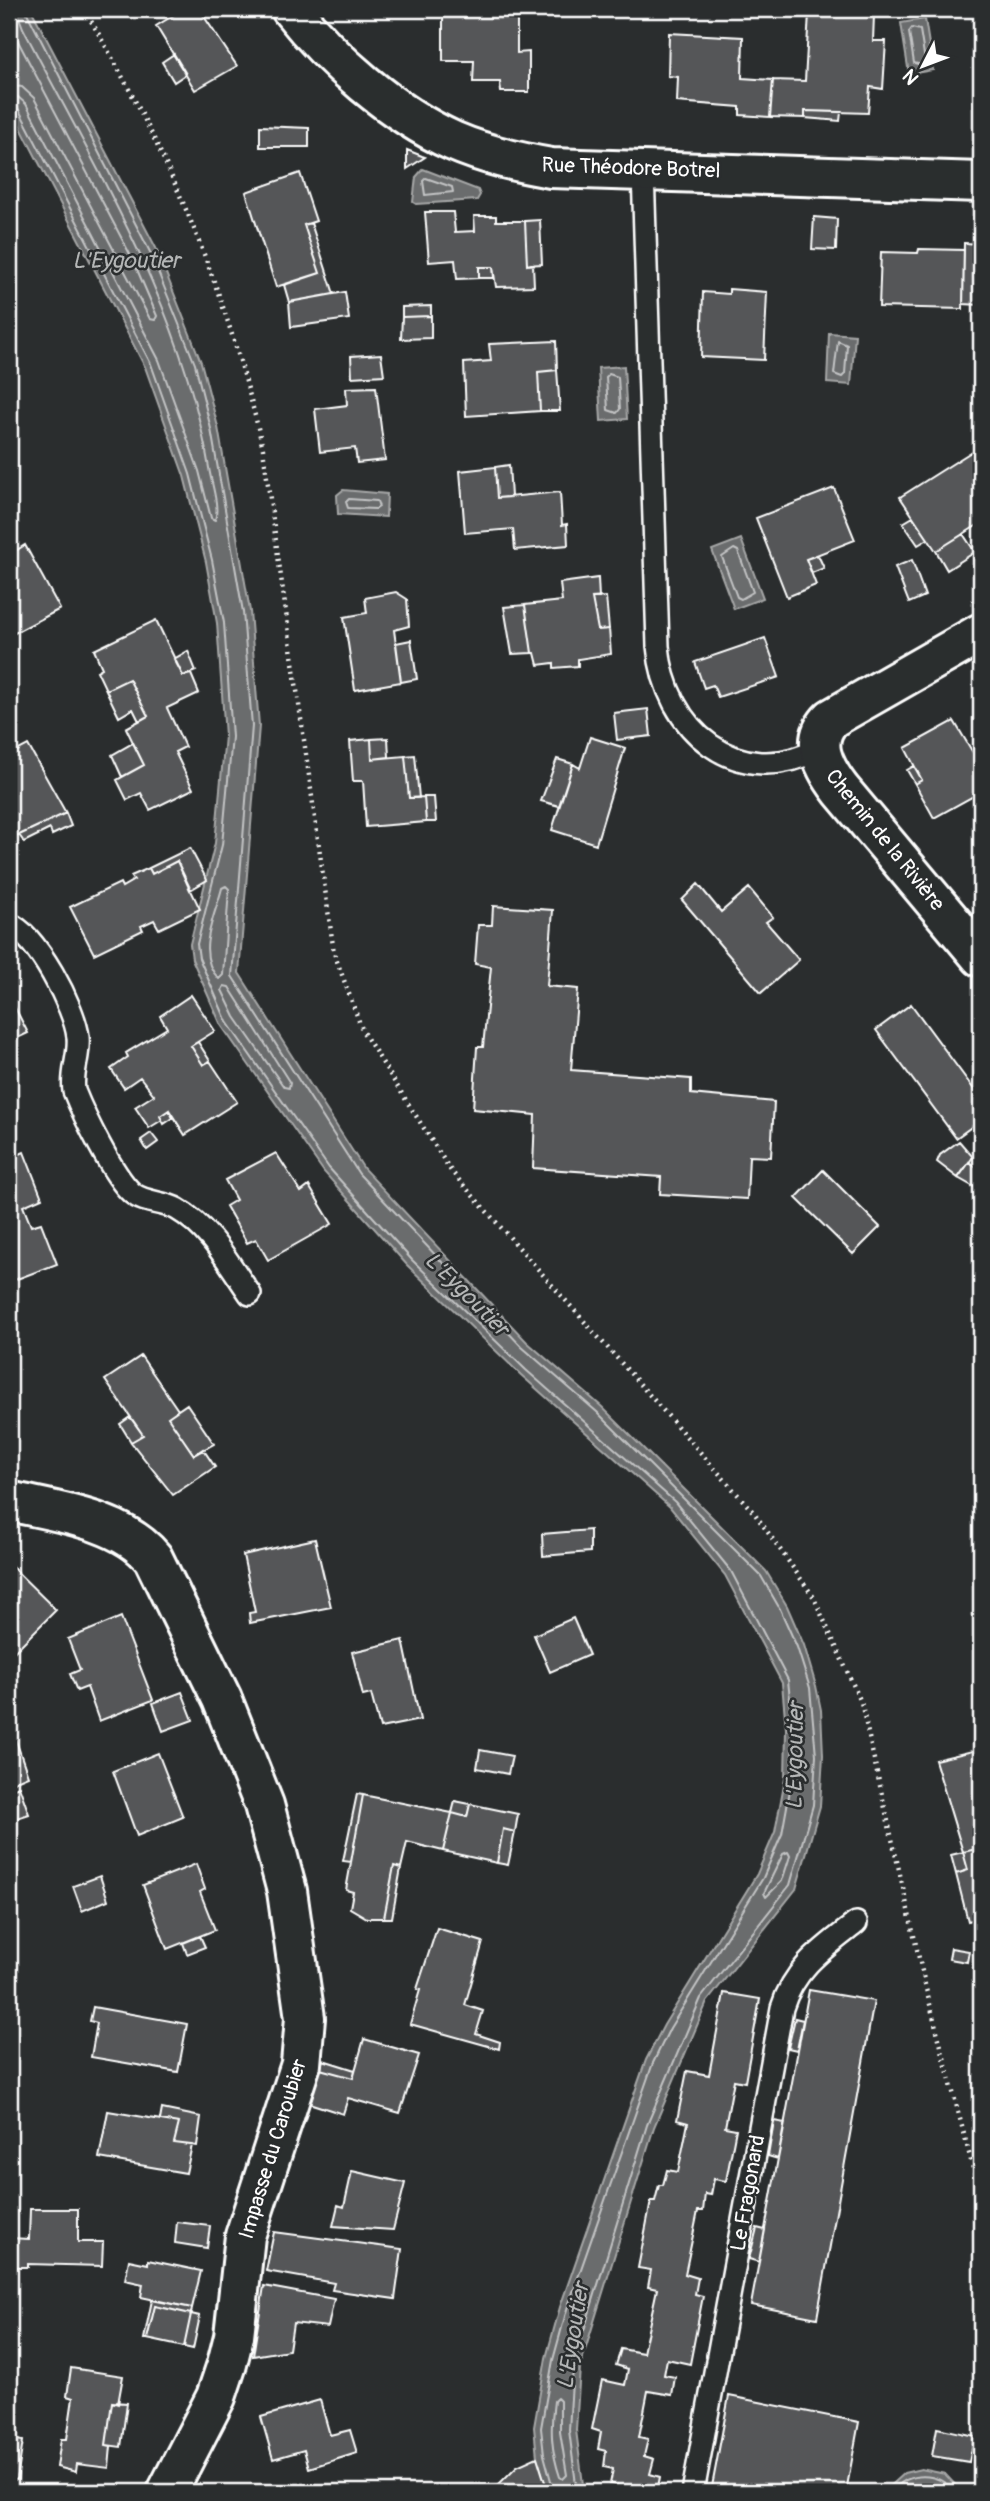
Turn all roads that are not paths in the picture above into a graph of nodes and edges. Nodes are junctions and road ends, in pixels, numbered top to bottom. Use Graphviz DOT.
graph roads {
  1 [pos="291,9"];
  2 [pos="643,170"];
  3 [pos="981,183"];
  4 [pos="981,633"];
  5 [pos="819,749"];
  6 [pos="9,924"];
  7 [pos="981,957"];
  8 [pos="250,1294"];
  9 [pos="9,1501"];
  10 [pos="856,1923"];
  11 [pos="167,2492"];
  12 [pos="693,2492"];
  1 -- 2 [label="street, Rue Théodore Botrel"];
  2 -- 3 [label="street, Rue Théodore Botrel"];
  2 -- 5 [label="lane"];
  4 -- 5 [label="street, Chemin de la Rivière"];
  5 -- 7 [label="street, Chemin de la Rivière"];
  6 -- 8 [label="lane"];
  9 -- 11 [label="street, Impasse du Caroubier"];
  10 -- 12 [label="lane, Le Fragonard"];
}
